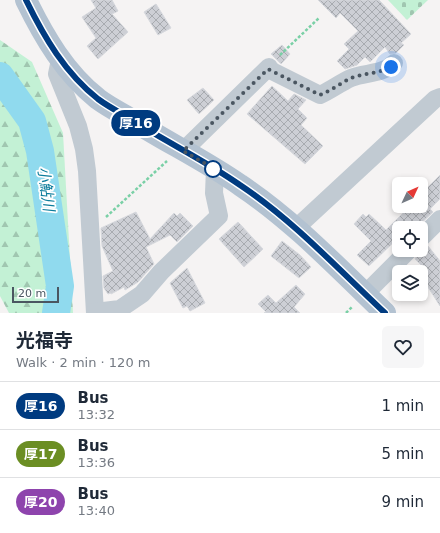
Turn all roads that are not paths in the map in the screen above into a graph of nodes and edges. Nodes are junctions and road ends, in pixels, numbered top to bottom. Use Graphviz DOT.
graph roads {
  1 [pos="26,0"];
  2 [pos="60,60"];
  3 [pos="394,63"];
  4 [pos="440,97"];
  5 [pos="183,151"];
  6 [pos="215,169"];
  7 [pos="440,219"];
  8 [pos="296,228"];
  9 [pos="428,231"];
  10 [pos="402,257"];
  11 [pos="365,294"];
  12 [pos="95,312"];
  13 [pos="385,313"];
  1 -- 2 [label="main road"];
  2 -- 5 [label="main road"];
  2 -- 12 [label="street"];
  3 -- 5 [label="street"];
  4 -- 8 [label="street"];
  5 -- 6 [label="main road"];
  6 -- 8 [label="main road"];
  6 -- 12 [label="street"];
  7 -- 9 [label="street"];
  8 -- 11 [label="main road"];
  10 -- 11 [label="street"];
  11 -- 13 [label="main road"];
}
